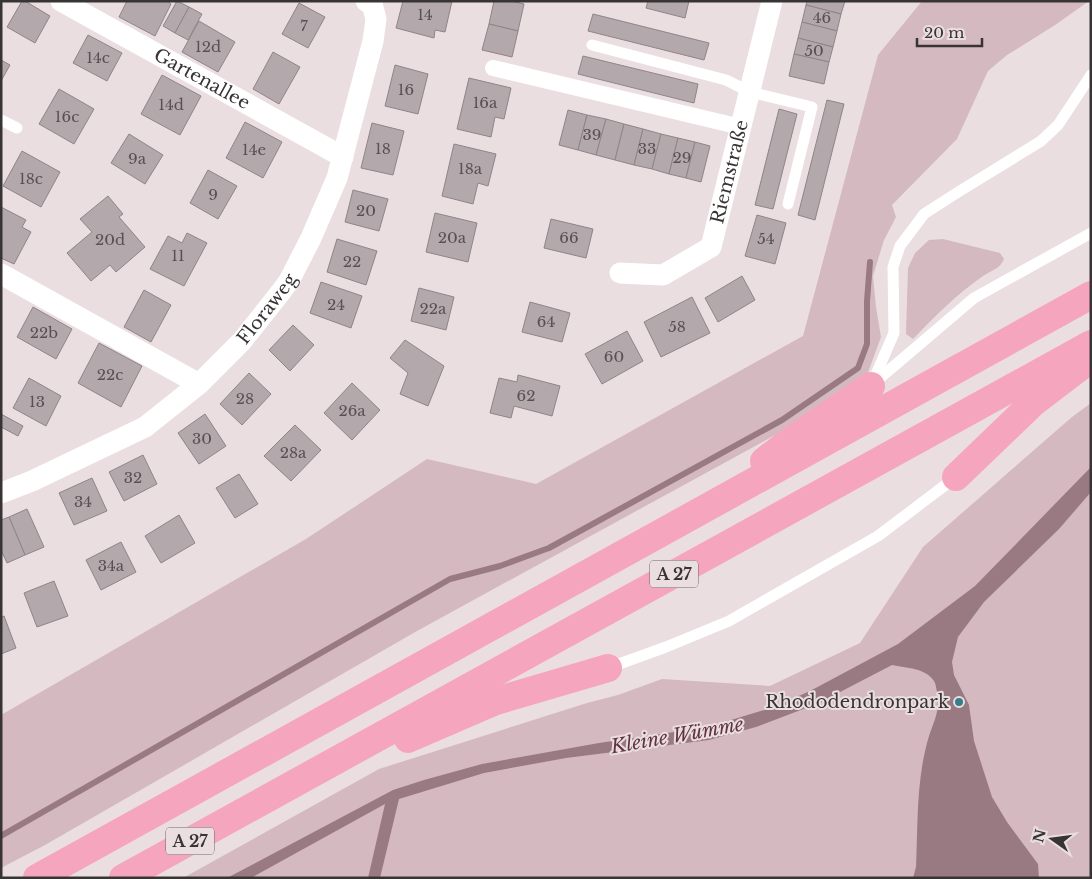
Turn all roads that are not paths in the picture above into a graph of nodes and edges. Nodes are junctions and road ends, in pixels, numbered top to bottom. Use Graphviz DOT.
graph roads {
  1 [pos="61,1"];
  2 [pos="772,1"];
  3 [pos="370,2"];
  4 [pos="592,45"];
  5 [pos="493,68"];
  6 [pos="1091,75"];
  7 [pos="750,92"];
  8 [pos="1,120"];
  9 [pos="741,127"];
  10 [pos="17,128"];
  11 [pos="343,157"];
  12 [pos="788,204"];
  13 [pos="1091,232"];
  14 [pos="620,273"];
  15 [pos="1,274"];
  16 [pos="1091,295"];
  17 [pos="1091,344"];
  18 [pos="1091,358"];
  19 [pos="199,384"];
  20 [pos="871,386"];
  21 [pos="956,477"];
  22 [pos="1,493"];
  23 [pos="702,511"];
  24 [pos="608,668"];
  25 [pos="258,804"];
  26 [pos="37,878"];
  27 [pos="123,878"];
  1 -- 11 [label="street, Gartenallee"];
  2 -- 7 [label="street, Riemstraße"];
  3 -- 11 [label="street, Floraweg"];
  4 -- 7 [label="lane"];
  5 -- 9 [label="street"];
  6 -- 20 [label="lane"];
  7 -- 9 [label="street, Riemstraße"];
  7 -- 12 [label="lane"];
  8 -- 10 [label="lane"];
  9 -- 14 [label="street, Riemstraße"];
  11 -- 19 [label="street, Floraweg"];
  13 -- 20 [label="lane"];
  15 -- 19 [label="street"];
  16 -- 23 [label="highway, A 27"];
  17 -- 25 [label="highway, A 27"];
  18 -- 21 [label="highway"];
  19 -- 22 [label="street, Floraweg"];
  20 -- 23 [label="highway"];
  21 -- 24 [label="lane"];
  23 -- 26 [label="highway, A 27"];
  24 -- 25 [label="highway"];
  25 -- 27 [label="highway, A 27"];
}
